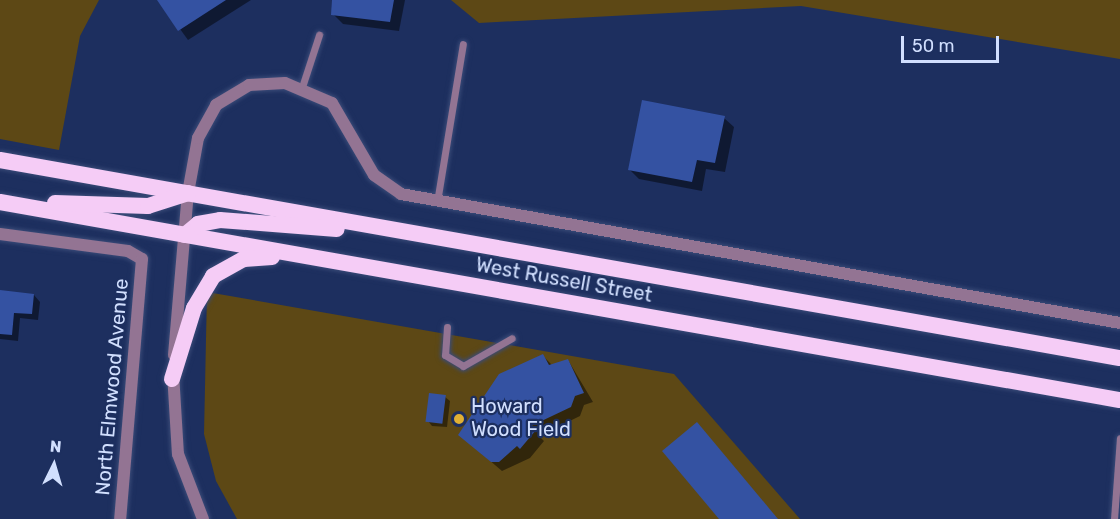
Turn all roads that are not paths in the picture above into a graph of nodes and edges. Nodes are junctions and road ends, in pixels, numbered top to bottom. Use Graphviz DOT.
graph roads {
  1 [pos="320,35"];
  2 [pos="464,44"];
  3 [pos="302,87"];
  4 [pos="0,160"];
  5 [pos="188,193"];
  6 [pos="0,201"];
  7 [pos="437,202"];
  8 [pos="406,231"];
  9 [pos="0,234"];
  10 [pos="185,235"];
  11 [pos="345,263"];
  12 [pos="1120,323"];
  13 [pos="447,327"];
  14 [pos="512,338"];
  15 [pos="1120,358"];
  16 [pos="172,379"];
  17 [pos="1120,400"];
  18 [pos="1120,438"];
  19 [pos="120,519"];
  20 [pos="203,519"];
  21 [pos="1114,519"];
  1 -- 3 [label="lane"];
  2 -- 7 [label="lane"];
  3 -- 5 [label="street"];
  3 -- 7 [label="street"];
  4 -- 5 [label="highway, West Russell Street"];
  5 -- 6 [label="highway"];
  5 -- 8 [label="highway, West Russell Street"];
  5 -- 10 [label="street"];
  6 -- 10 [label="highway, West Russell Street"];
  7 -- 12 [label="street"];
  8 -- 10 [label="highway"];
  8 -- 15 [label="highway, West Russell Street"];
  9 -- 19 [label="street, North Elmwood Avenue"];
  10 -- 11 [label="highway, West Russell Street"];
  10 -- 16 [label="street"];
  11 -- 16 [label="highway"];
  11 -- 17 [label="highway, West Russell Street"];
  13 -- 14 [label="lane"];
  16 -- 20 [label="street"];
  18 -- 21 [label="lane"];
}
